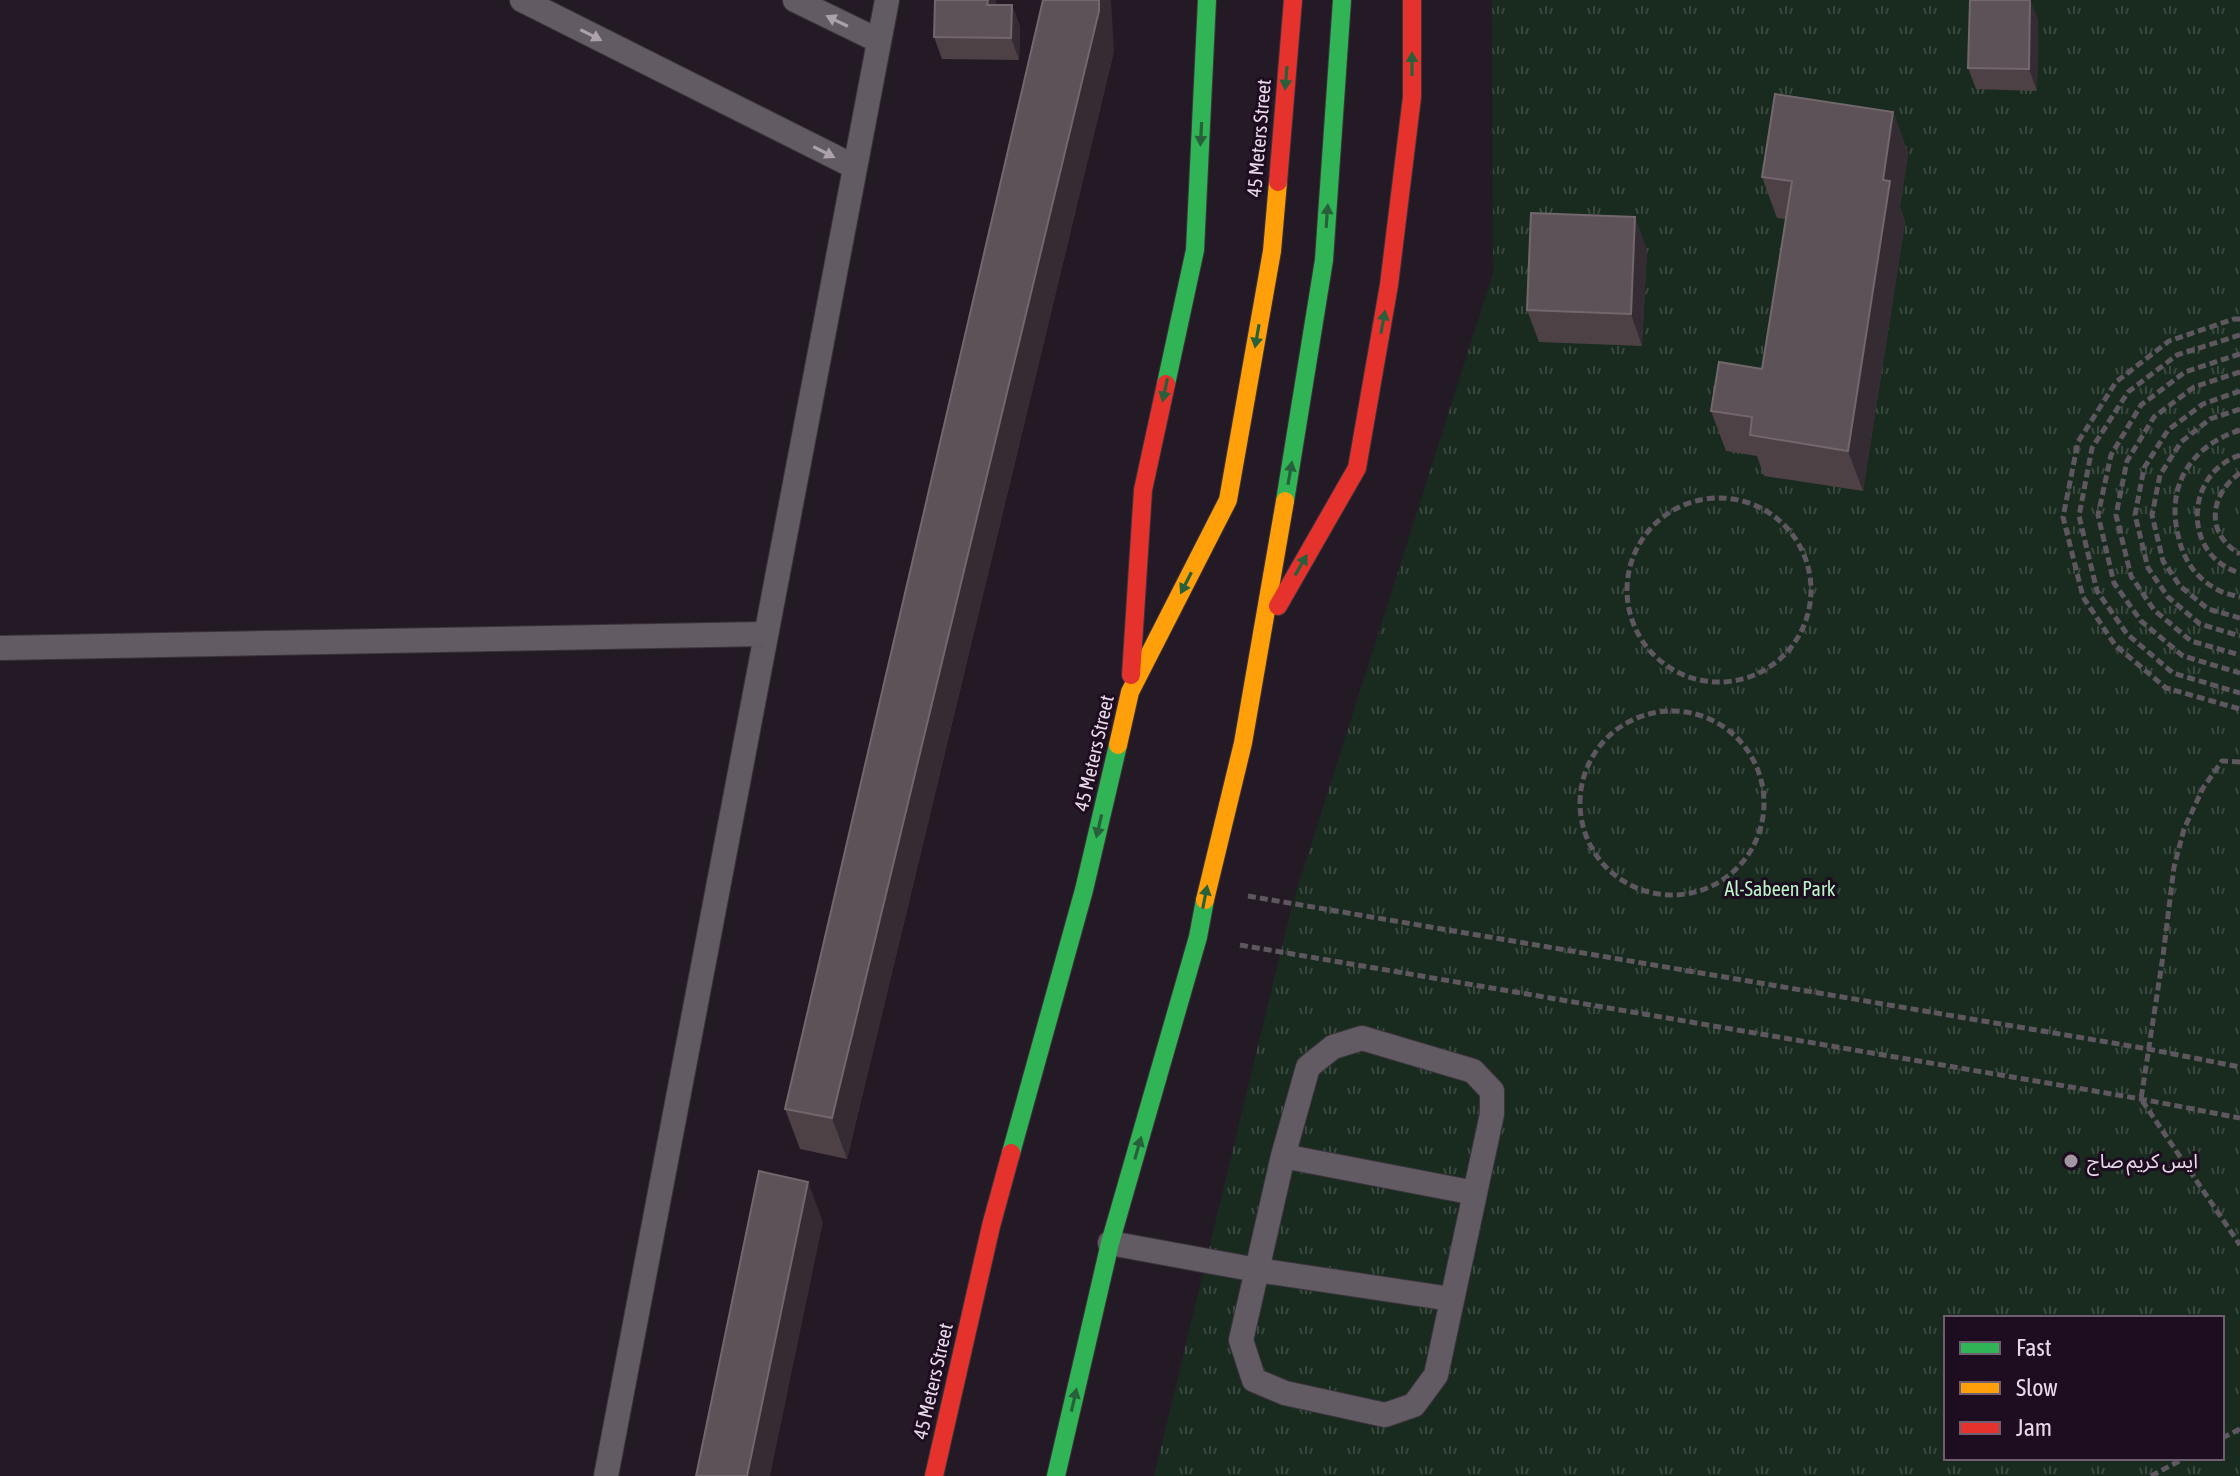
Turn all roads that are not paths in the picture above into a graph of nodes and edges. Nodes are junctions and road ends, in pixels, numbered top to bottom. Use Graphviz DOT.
graph roads {
  1 [pos="522,0"];
  2 [pos="795,0"];
  3 [pos="887,0"];
  4 [pos="1207,0"];
  5 [pos="1293,0"];
  6 [pos="1342,0"];
  7 [pos="1412,0"];
  8 [pos="879,41"];
  9 [pos="855,167"];
  10 [pos="1262,632"];
  11 [pos="766,634"];
  12 [pos="0,648"];
  13 [pos="1130,692"];
  14 [pos="1283,1156"];
  15 [pos="1475,1193"];
  16 [pos="1110,1243"];
  17 [pos="1257,1270"];
  18 [pos="1451,1299"];
  19 [pos="606,1476"];
  20 [pos="934,1476"];
  21 [pos="1056,1476"];
  1 -- 9 [label="lane, one-way"];
  8 -- 2 [label="lane, one-way"];
  3 -- 8 [label="lane"];
  4 -- 13 [label="main road, one-way"];
  5 -- 13 [label="main road, 45 Meters Street, one-way"];
  10 -- 6 [label="main road, one-way"];
  10 -- 7 [label="main road, one-way"];
  8 -- 9 [label="lane"];
  9 -- 11 [label="lane"];
  16 -- 10 [label="main road, one-way"];
  11 -- 12 [label="lane"];
  11 -- 19 [label="lane"];
  13 -- 20 [label="main road, 45 Meters Street, one-way"];
  14 -- 15 [label="lane"];
  14 -- 15 [label="lane"];
  14 -- 17 [label="lane"];
  15 -- 18 [label="lane"];
  16 -- 17 [label="lane"];
  21 -- 16 [label="main road, one-way"];
  17 -- 18 [label="lane"];
  17 -- 18 [label="lane"];
}
